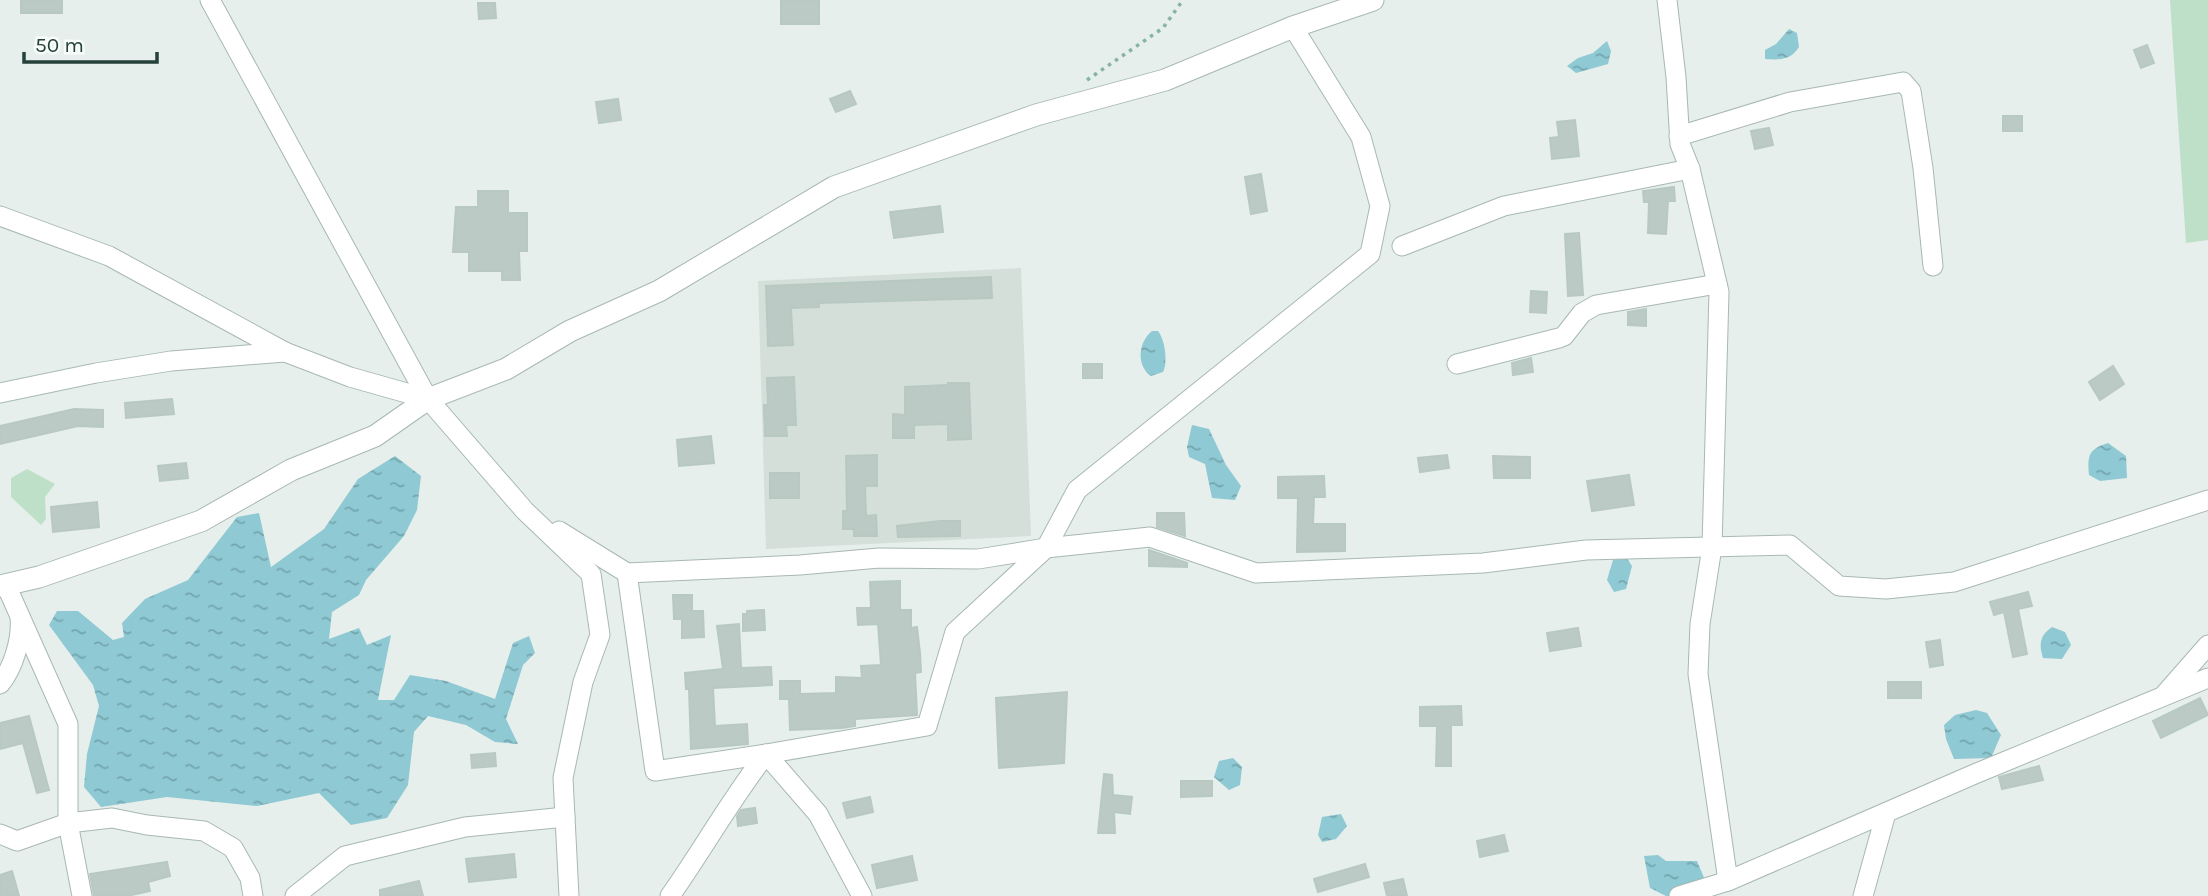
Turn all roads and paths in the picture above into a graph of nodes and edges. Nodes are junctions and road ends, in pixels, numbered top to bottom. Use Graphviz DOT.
graph roads {
  1 [pos="210,0"];
  2 [pos="1184,0"];
  3 [pos="1373,0"];
  4 [pos="1667,0"];
  5 [pos="1293,27"];
  6 [pos="1082,83"];
  7 [pos="1679,136"];
  8 [pos="1690,169"];
  9 [pos="0,216"];
  10 [pos="1402,246"];
  11 [pos="1933,266"];
  12 [pos="1717,284"];
  13 [pos="285,352"];
  14 [pos="1457,364"];
  15 [pos="0,393"];
  16 [pos="428,399"];
  17 [pos="2208,500"];
  18 [pos="525,511"];
  19 [pos="1712,547"];
  20 [pos="1046,548"];
  21 [pos="628,573"];
  22 [pos="3,585"];
  23 [pos="19,613"];
  24 [pos="2208,645"];
  25 [pos="2208,678"];
  26 [pos="0,684"];
  27 [pos="2162,698"];
  28 [pos="766,754"];
  29 [pos="1886,813"];
  30 [pos="565,817"];
  31 [pos="68,823"];
  32 [pos="0,834"];
  33 [pos="1728,881"];
  34 [pos="82,896"];
  35 [pos="253,896"];
  36 [pos="295,896"];
  37 [pos="569,896"];
  38 [pos="670,896"];
  39 [pos="862,896"];
  40 [pos="1679,896"];
  41 [pos="1863,896"];
  1 -- 16 [label="street"];
  2 -- 6 [label="path"];
  3 -- 5 [label="street"];
  4 -- 7 [label="street"];
  5 -- 16 [label="street"];
  5 -- 20 [label="street"];
  7 -- 8 [label="street"];
  7 -- 11 [label="street"];
  8 -- 10 [label="street"];
  8 -- 12 [label="street"];
  9 -- 13 [label="street"];
  12 -- 14 [label="street"];
  12 -- 19 [label="street"];
  13 -- 15 [label="street"];
  13 -- 16 [label="street"];
  16 -- 18 [label="street"];
  16 -- 22 [label="street"];
  17 -- 19 [label="street"];
  18 -- 21 [label="street"];
  18 -- 30 [label="street"];
  19 -- 20 [label="street"];
  19 -- 33 [label="street"];
  20 -- 21 [label="street"];
  20 -- 28 [label="street"];
  21 -- 28 [label="street"];
  22 -- 23 [label="street"];
  23 -- 26 [label="street"];
  23 -- 31 [label="street"];
  24 -- 27 [label="street"];
  25 -- 27 [label="street"];
  27 -- 29 [label="street"];
  28 -- 38 [label="street"];
  28 -- 39 [label="street"];
  29 -- 33 [label="street"];
  29 -- 41 [label="street"];
  30 -- 36 [label="street"];
  30 -- 37 [label="street"];
  31 -- 32 [label="street"];
  31 -- 34 [label="street"];
  31 -- 35 [label="street"];
  33 -- 40 [label="street"];
}
